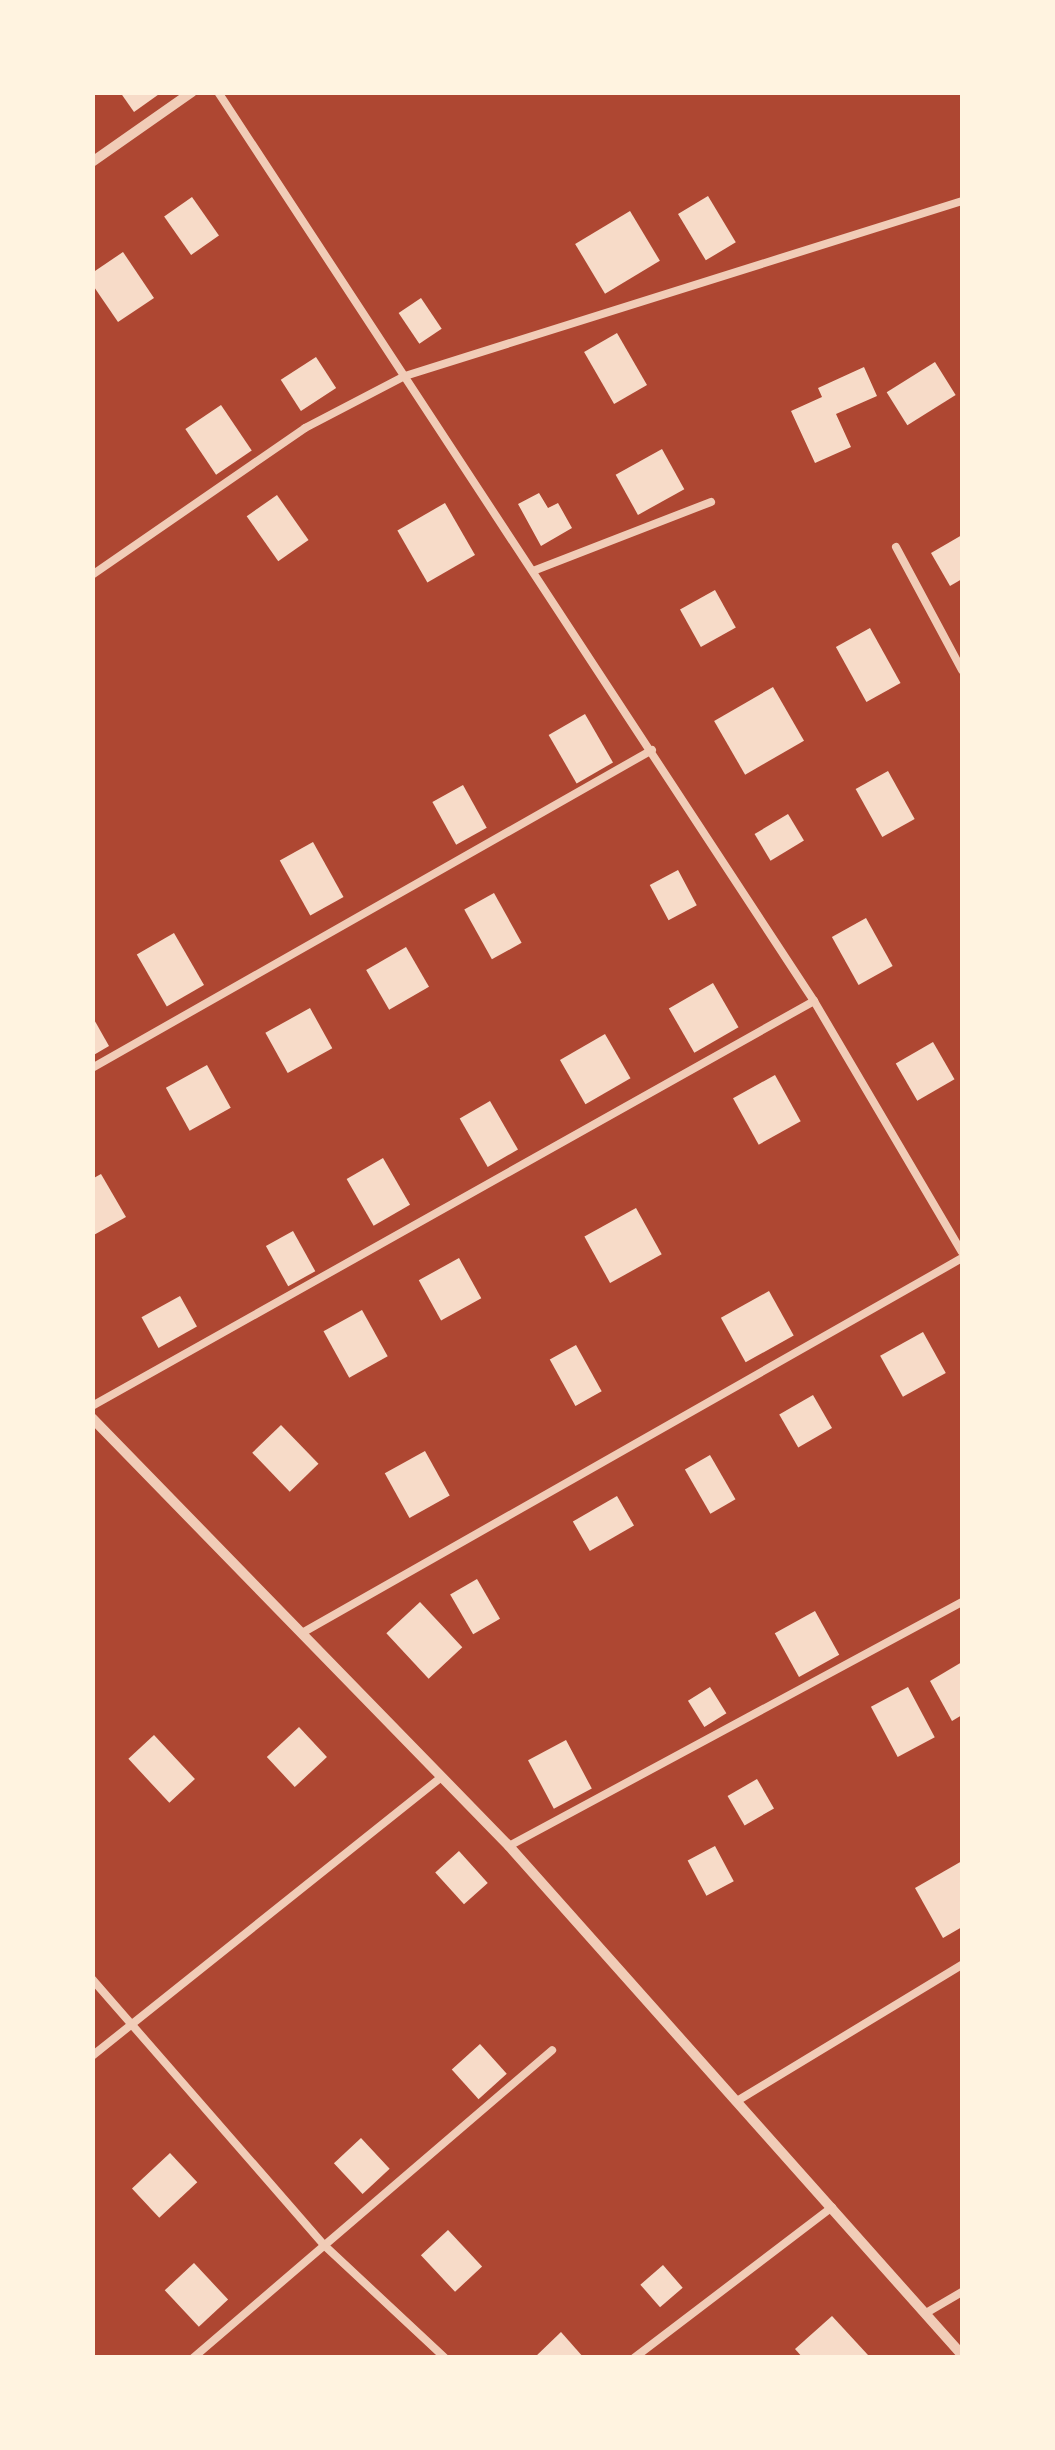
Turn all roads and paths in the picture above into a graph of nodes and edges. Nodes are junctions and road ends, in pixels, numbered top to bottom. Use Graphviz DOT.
graph roads {
  1 [pos="192,92"];
  2 [pos="218,92"];
  3 [pos="92,162"];
  4 [pos="962,201"];
  5 [pos="405,376"];
  6 [pos="711,502"];
  7 [pos="896,547"];
  8 [pos="533,572"];
  9 [pos="92,576"];
  10 [pos="962,670"];
  11 [pos="652,750"];
  12 [pos="814,1002"];
  13 [pos="92,1068"];
  14 [pos="962,1255"];
  15 [pos="92,1406"];
  16 [pos="92,1418"];
  17 [pos="962,1602"];
  18 [pos="302,1633"];
  19 [pos="441,1777"];
  20 [pos="508,1846"];
  21 [pos="962,1965"];
  22 [pos="92,1979"];
  23 [pos="132,2023"];
  24 [pos="552,2050"];
  25 [pos="92,2056"];
  26 [pos="737,2101"];
  27 [pos="832,2207"];
  28 [pos="326,2246"];
  29 [pos="962,2292"];
  30 [pos="926,2313"];
  31 [pos="962,2354"];
  32 [pos="193,2358"];
  33 [pos="445,2358"];
  34 [pos="634,2358"];
  1 -- 3 [label="street"];
  2 -- 5 [label="lane"];
  4 -- 5 [label="lane"];
  5 -- 8 [label="lane"];
  5 -- 9 [label="lane"];
  6 -- 8 [label="lane"];
  7 -- 10 [label="lane"];
  8 -- 11 [label="lane"];
  11 -- 12 [label="lane"];
  11 -- 13 [label="lane"];
  12 -- 14 [label="lane"];
  12 -- 15 [label="lane"];
  14 -- 18 [label="lane"];
  16 -- 18 [label="street"];
  17 -- 20 [label="lane"];
  18 -- 19 [label="street"];
  19 -- 20 [label="street"];
  19 -- 23 [label="lane"];
  20 -- 26 [label="street"];
  21 -- 26 [label="lane"];
  22 -- 23 [label="lane"];
  23 -- 25 [label="lane"];
  23 -- 28 [label="lane"];
  24 -- 28 [label="lane"];
  26 -- 27 [label="street"];
  27 -- 30 [label="street"];
  27 -- 34 [label="lane"];
  28 -- 32 [label="lane"];
  28 -- 33 [label="lane"];
  29 -- 30 [label="lane"];
  30 -- 31 [label="street"];
}
